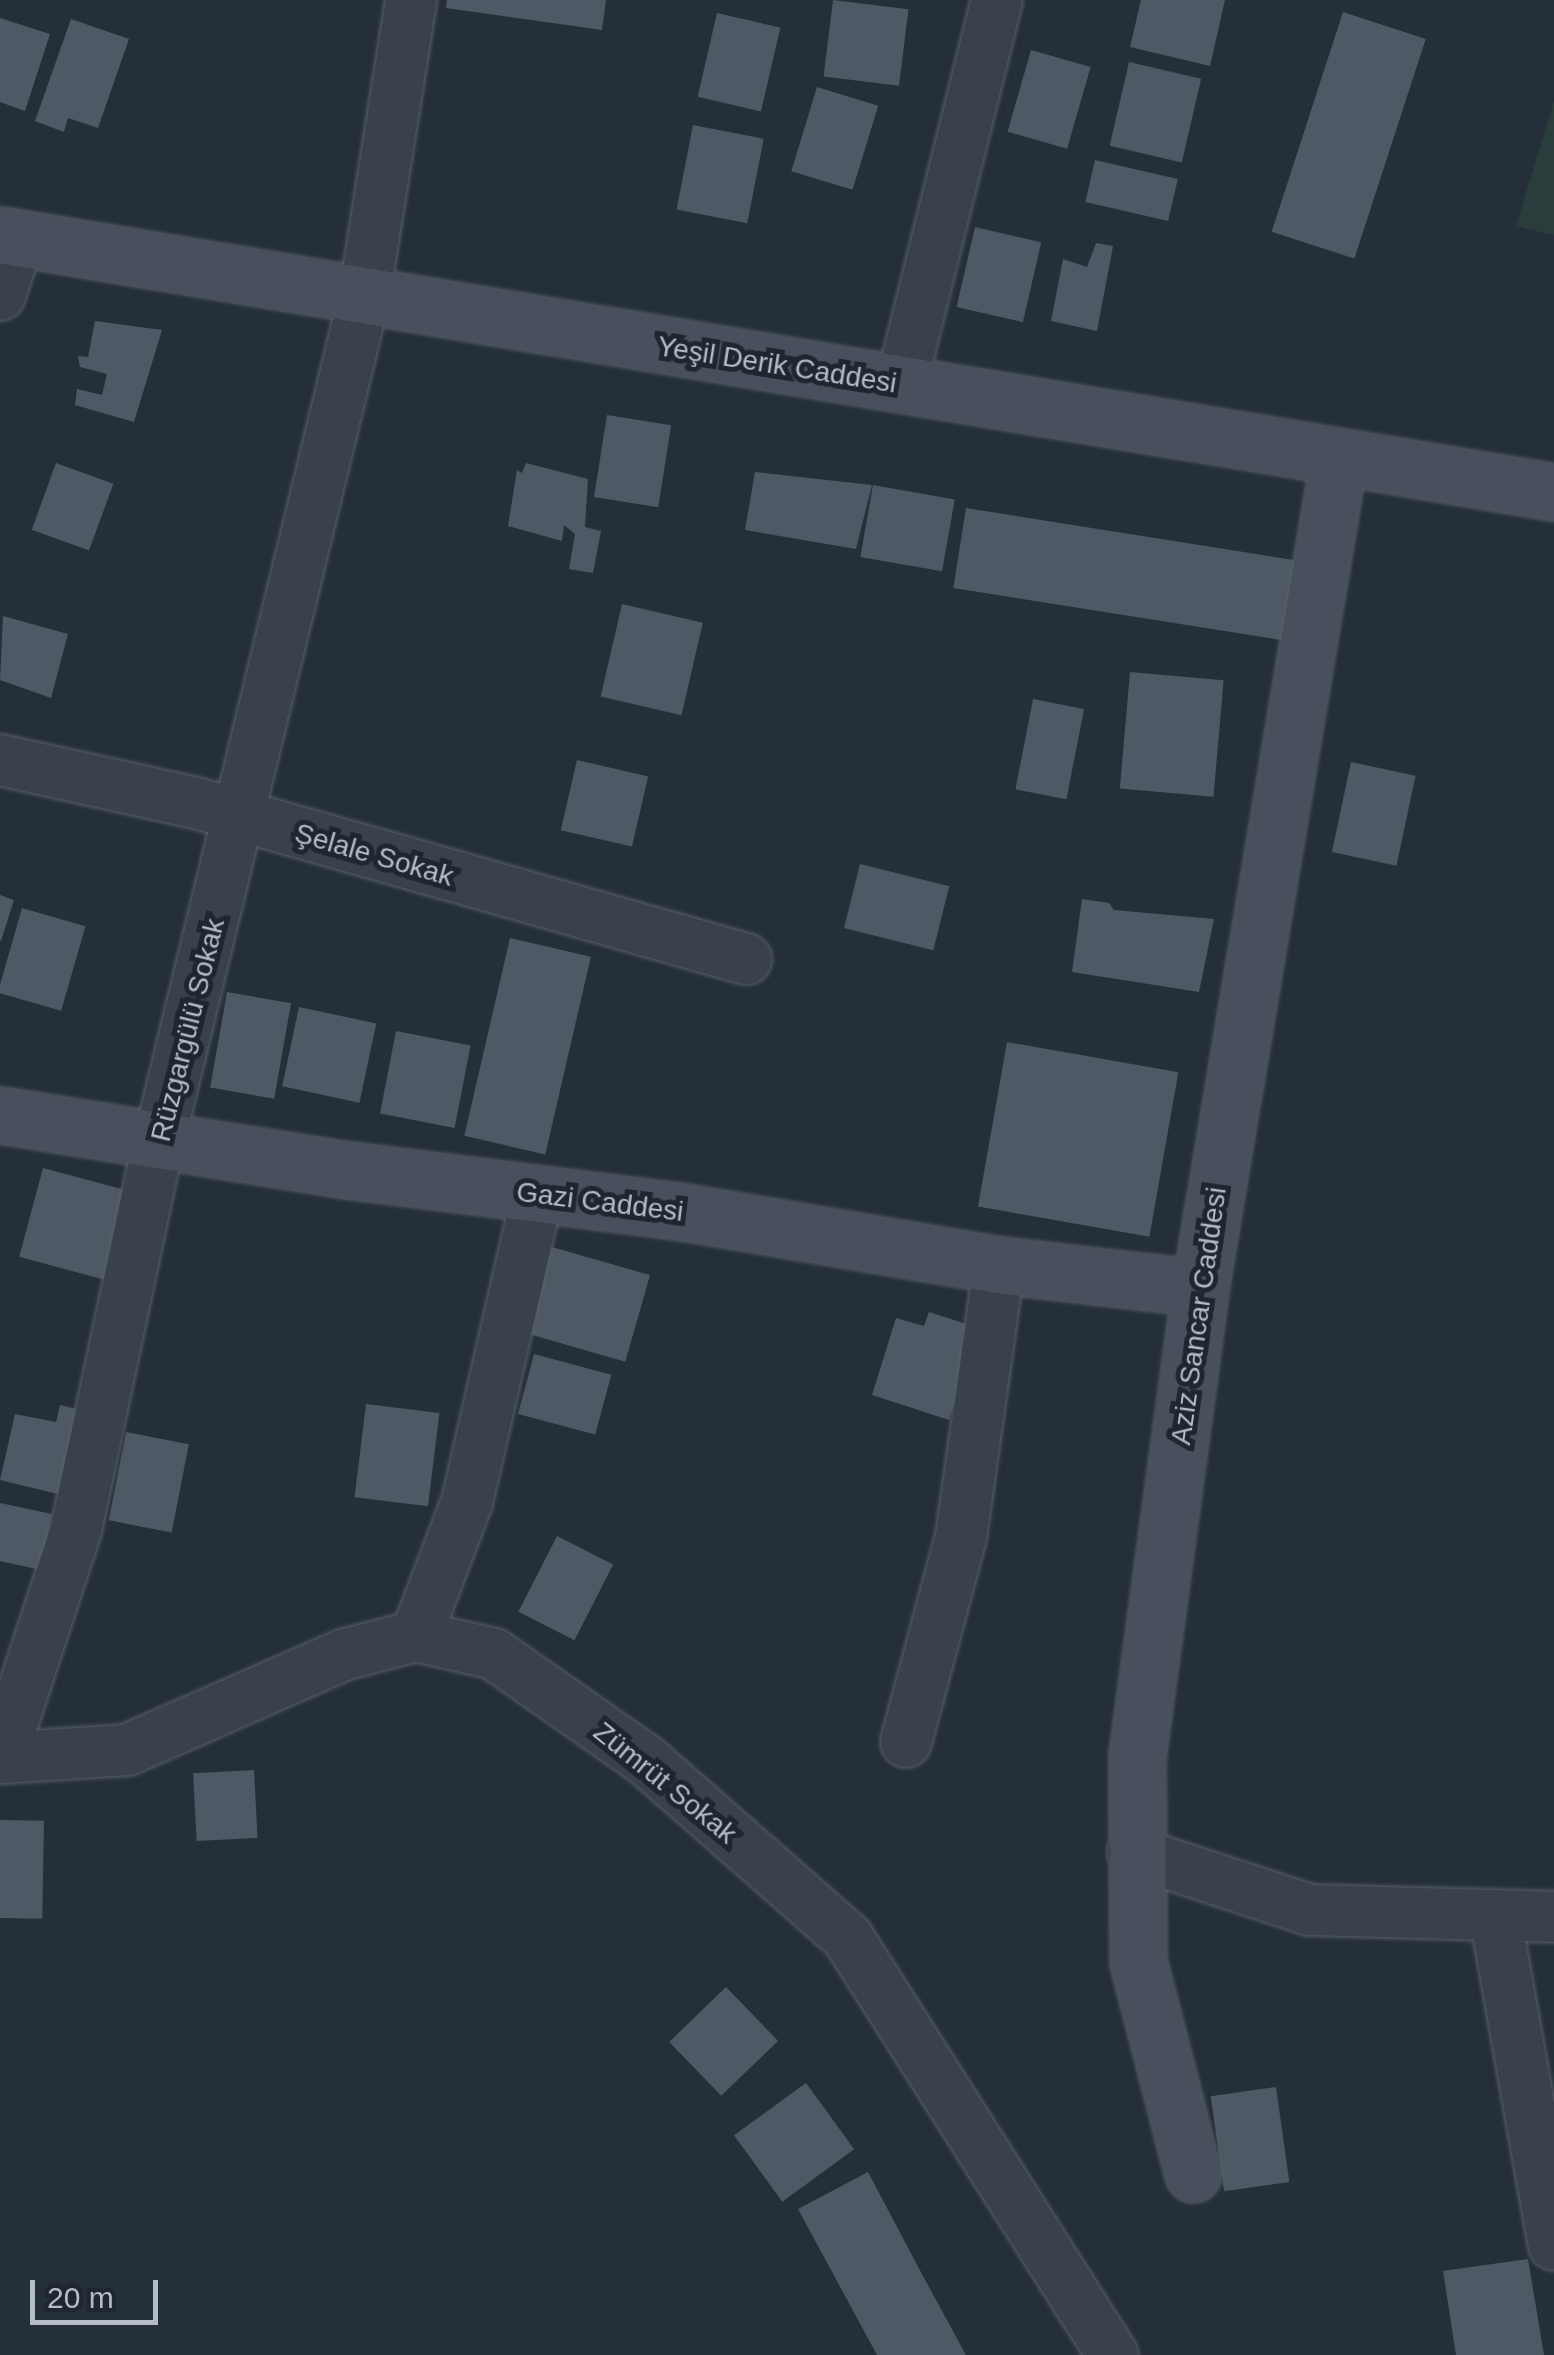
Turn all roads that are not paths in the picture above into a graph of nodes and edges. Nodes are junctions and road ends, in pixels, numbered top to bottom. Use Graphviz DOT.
graph roads {
  1 [pos="412,0"];
  2 [pos="997,0"];
  3 [pos="9,237"];
  4 [pos="0,295"];
  5 [pos="364,298"];
  6 [pos="901,385"];
  7 [pos="1340,457"];
  8 [pos="1554,492"];
  9 [pos="0,760"];
  10 [pos="242,816"];
  11 [pos="746,960"];
  12 [pos="0,1115"];
  13 [pos="159,1141"];
  14 [pos="538,1193"];
  15 [pos="999,1265"];
  16 [pos="1200,1288"];
  17 [pos="416,1636"];
  18 [pos="906,1742"];
  19 [pos="1,1758"];
  20 [pos="1133,1852"];
  21 [pos="1495,1915"];
  22 [pos="1554,1917"];
  23 [pos="1193,2174"];
  24 [pos="1554,2245"];
  25 [pos="1112,2355"];
  1 -- 5 [label="street, Rüzgargülü Sokak"];
  2 -- 6 [label="street"];
  3 -- 4 [label="street"];
  3 -- 5 [label="street, Yeşil Derik Caddesi"];
  5 -- 6 [label="street, Yeşil Derik Caddesi"];
  5 -- 10 [label="street, Rüzgargülü Sokak"];
  6 -- 7 [label="street, Yeşil Derik Caddesi"];
  7 -- 8 [label="street, Yeşil Derik Caddesi"];
  7 -- 16 [label="street, Aziz Sancar Caddesi"];
  9 -- 10 [label="street, Şelale Sokak"];
  10 -- 11 [label="street, Şelale Sokak"];
  10 -- 13 [label="street, Rüzgargülü Sokak"];
  12 -- 13 [label="street, Gazi Caddesi"];
  13 -- 14 [label="street, Gazi Caddesi"];
  13 -- 19 [label="street, Rüzgargülü Sokak"];
  14 -- 15 [label="street, Gazi Caddesi"];
  14 -- 17 [label="street"];
  15 -- 16 [label="street, Gazi Caddesi"];
  15 -- 18 [label="street"];
  16 -- 20 [label="street, Aziz Sancar Caddesi"];
  17 -- 19 [label="street, Zümrüt Sokak"];
  17 -- 25 [label="street, Zümrüt Sokak"];
  20 -- 21 [label="street"];
  20 -- 23 [label="street, Aziz Sancar Caddesi"];
  21 -- 22 [label="street"];
  21 -- 24 [label="street"];
}
